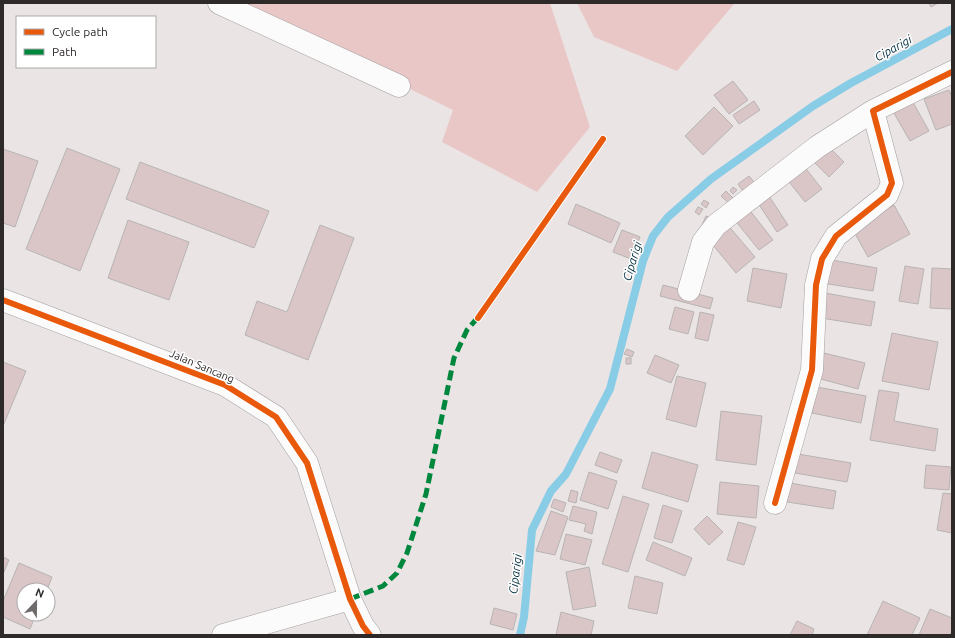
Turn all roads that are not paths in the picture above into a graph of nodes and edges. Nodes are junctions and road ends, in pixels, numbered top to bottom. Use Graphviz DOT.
graph roads {
  1 [pos="219,3"];
  2 [pos="952,72"];
  3 [pos="399,86"];
  4 [pos="873,111"];
  5 [pos="690,290"];
  6 [pos="3,300"];
  7 [pos="775,502"];
  8 [pos="350,599"];
  9 [pos="363,632"];
  10 [pos="223,635"];
  1 -- 3 [label="street"];
  2 -- 4 [label="street"];
  4 -- 5 [label="street"];
  4 -- 7 [label="street"];
  6 -- 8 [label="street, Jalan Sancang"];
  8 -- 9 [label="street, Jalan Sancang"];
  8 -- 10 [label="street"];
}
